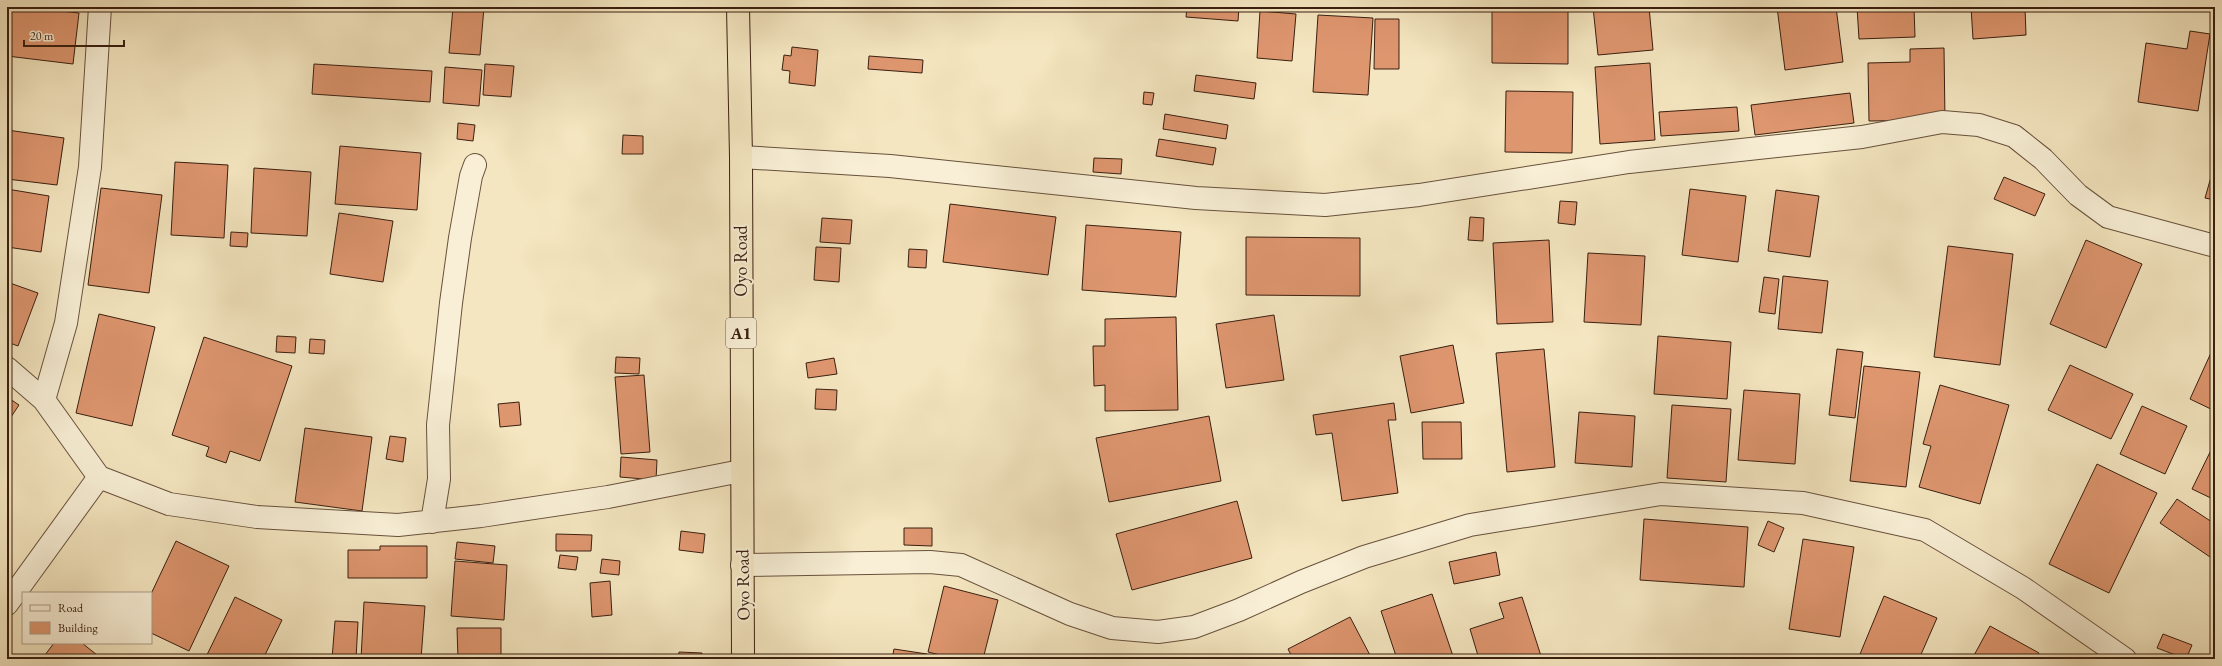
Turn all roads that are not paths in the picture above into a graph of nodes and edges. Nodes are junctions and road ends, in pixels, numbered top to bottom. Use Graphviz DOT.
graph roads {
  1 [pos="100,7"];
  2 [pos="738,7"];
  3 [pos="741,156"];
  4 [pos="475,165"];
  5 [pos="2215,246"];
  6 [pos="7,368"];
  7 [pos="44,400"];
  8 [pos="741,471"];
  9 [pos="99,477"];
  10 [pos="432,522"];
  11 [pos="742,565"];
  12 [pos="7,604"];
  13 [pos="743,659"];
  14 [pos="2124,659"];
  1 -- 7 [label="street"];
  2 -- 3 [label="highway, Oyo Road / A1"];
  3 -- 5 [label="street"];
  3 -- 8 [label="highway, Oyo Road / A1"];
  4 -- 10 [label="street"];
  6 -- 7 [label="street"];
  7 -- 9 [label="street"];
  8 -- 10 [label="street"];
  8 -- 11 [label="highway, Oyo Road / A1"];
  9 -- 10 [label="street"];
  9 -- 12 [label="street"];
  11 -- 13 [label="highway, Oyo Road / A1"];
  11 -- 14 [label="street"];
}
